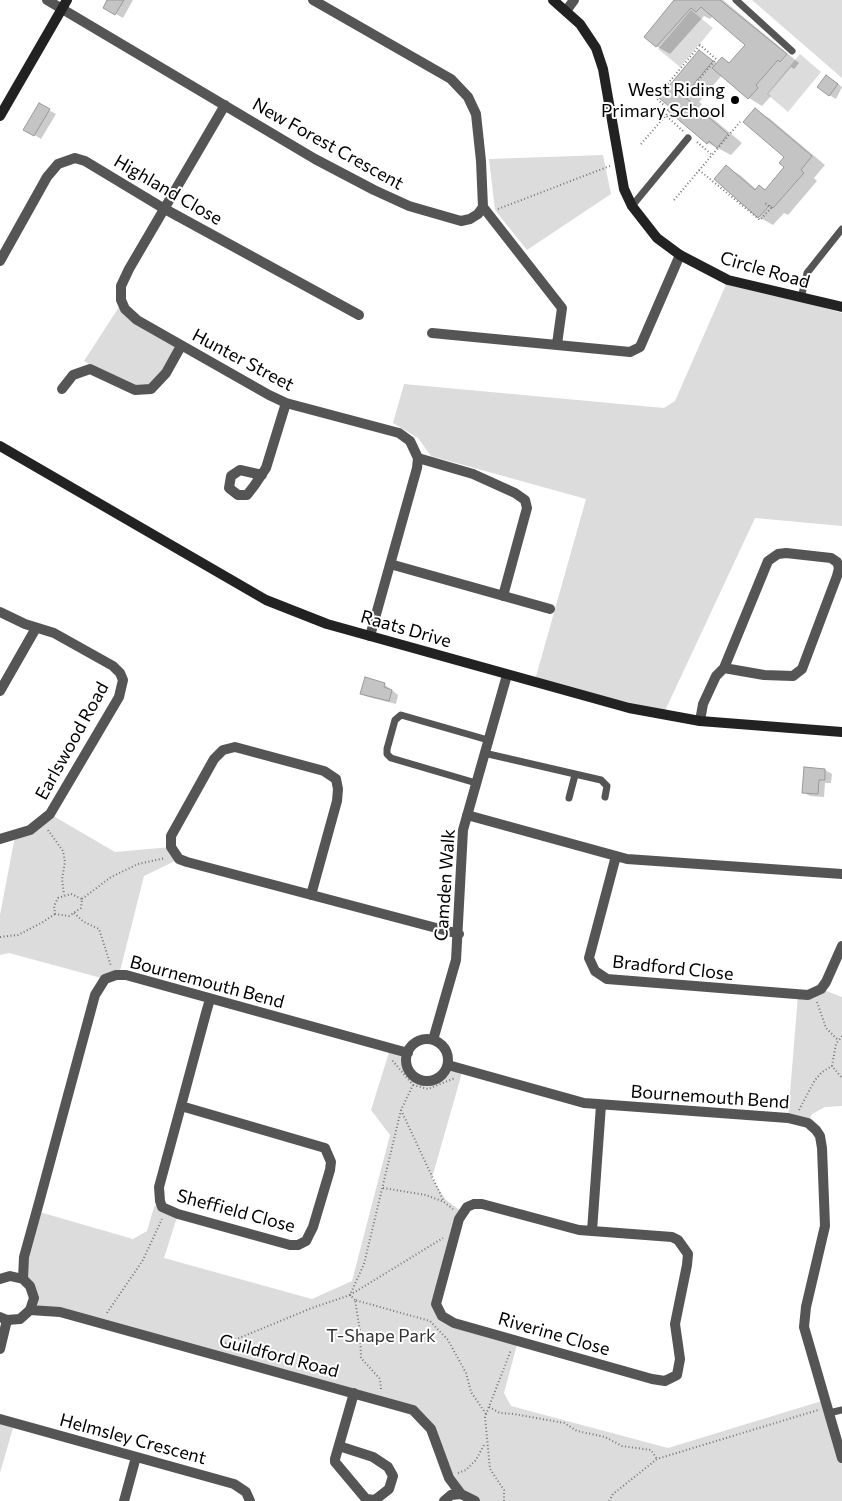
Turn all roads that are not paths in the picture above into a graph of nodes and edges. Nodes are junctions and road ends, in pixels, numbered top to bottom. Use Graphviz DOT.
graph roads {
  1 [pos="47,0"];
  2 [pos="313,0"];
  3 [pos="554,0"];
  4 [pos="574,0"];
  5 [pos="736,0"];
  6 [pos="64,5"];
  7 [pos="566,10"];
  8 [pos="792,51"];
  9 [pos="225,105"];
  10 [pos="0,116"];
  11 [pos="689,136"];
  12 [pos="632,206"];
  13 [pos="163,208"];
  14 [pos="485,210"];
  15 [pos="842,229"];
  16 [pos="680,255"];
  17 [pos="0,261"];
  18 [pos="801,298"];
  19 [pos="842,307"];
  20 [pos="359,316"];
  21 [pos="432,333"];
  22 [pos="558,344"];
  23 [pos="181,346"];
  24 [pos="62,389"];
  25 [pos="286,402"];
  26 [pos="0,446"];
  27 [pos="418,458"];
  28 [pos="262,475"];
  29 [pos="390,564"];
  30 [pos="503,596"];
  31 [pos="550,609"];
  32 [pos="0,612"];
  33 [pos="36,628"];
  34 [pos="370,636"];
  35 [pos="724,668"];
  36 [pos="507,674"];
  37 [pos="0,691"];
  38 [pos="700,721"];
  39 [pos="842,732"];
  40 [pos="488,740"];
  41 [pos="484,753"];
  42 [pos="575,775"];
  43 [pos="476,782"];
  44 [pos="605,797"];
  45 [pos="569,798"];
  46 [pos="467,815"];
  47 [pos="0,839"];
  48 [pos="616,856"];
  49 [pos="842,874"];
  50 [pos="311,895"];
  51 [pos="458,934"];
  52 [pos="842,946"];
  53 [pos="210,999"];
  54 [pos="433,1040"];
  55 [pos="408,1053"];
  56 [pos="448,1065"];
  57 [pos="602,1105"];
  58 [pos="181,1106"];
  59 [pos="592,1231"];
  60 [pos="24,1257"];
  61 [pos="5,1278"];
  62 [pos="24,1280"];
  63 [pos="34,1298"];
  64 [pos="30,1310"];
  65 [pos="60,1312"];
  66 [pos="3,1319"];
  67 [pos="0,1349"];
  68 [pos="354,1393"];
  69 [pos="828,1410"];
  70 [pos="842,1410"];
  71 [pos="0,1419"];
  72 [pos="838,1428"];
  73 [pos="339,1446"];
  74 [pos="136,1457"];
  75 [pos="842,1458"];
  76 [pos="448,1477"];
  77 [pos="461,1494"];
  78 [pos="445,1500"];
  79 [pos="124,1501"];
  80 [pos="250,1501"];
  81 [pos="475,1501"];
  1 -- 6 [label="street, New Forest Crescent"];
  2 -- 14 [label="street"];
  3 -- 7 [label="street, Circle Road"];
  4 -- 7 [label="street"];
  5 -- 8 [label="lane"];
  6 -- 9 [label="street, New Forest Crescent"];
  6 -- 10 [label="street"];
  7 -- 12 [label="street, Circle Road"];
  9 -- 13 [label="street, Hunter Street"];
  9 -- 14 [label="street, New Forest Crescent"];
  11 -- 12 [label="lane"];
  12 -- 16 [label="street, Circle Road"];
  13 -- 17 [label="street, Highland Close"];
  13 -- 20 [label="street, Highland Close"];
  13 -- 23 [label="street, Hunter Street"];
  14 -- 22 [label="street"];
  15 -- 18 [label="lane"];
  16 -- 18 [label="street, Circle Road"];
  16 -- 22 [label="street"];
  18 -- 19 [label="street, Circle Road"];
  21 -- 22 [label="street"];
  23 -- 24 [label="street"];
  23 -- 25 [label="street, Hunter Street"];
  25 -- 27 [label="street, Hunter Street"];
  25 -- 28 [label="street"];
  26 -- 34 [label="street, Raats Drive"];
  27 -- 29 [label="street"];
  27 -- 30 [label="street"];
  29 -- 30 [label="street"];
  29 -- 34 [label="street"];
  30 -- 31 [label="street"];
  32 -- 33 [label="street, Earlswood Road"];
  33 -- 37 [label="street"];
  33 -- 47 [label="street, Earlswood Road"];
  34 -- 36 [label="street, Raats Drive"];
  35 -- 35 [label="street"];
  35 -- 38 [label="street"];
  36 -- 38 [label="street, Raats Drive"];
  36 -- 40 [label="street, Camden Walk"];
  38 -- 39 [label="street, Raats Drive"];
  40 -- 41 [label="street, Camden Walk"];
  40 -- 43 [label="lane"];
  41 -- 42 [label="lane"];
  41 -- 43 [label="street, Camden Walk"];
  42 -- 44 [label="lane"];
  42 -- 45 [label="lane"];
  43 -- 46 [label="street, Camden Walk"];
  46 -- 48 [label="street"];
  46 -- 51 [label="street, Camden Walk"];
  48 -- 49 [label="street"];
  48 -- 52 [label="street, Bradford Close"];
  50 -- 50 [label="street"];
  50 -- 51 [label="street"];
  51 -- 54 [label="street, Camden Walk"];
  53 -- 55 [label="street, Bournemouth Bend"];
  53 -- 58 [label="street, Sheffield Close"];
  53 -- 60 [label="street, Bournemouth Bend"];
  54 -- 55 [label="street"];
  54 -- 56 [label="street"];
  55 -- 56 [label="street"];
  56 -- 57 [label="street, Bournemouth Bend"];
  57 -- 59 [label="street"];
  57 -- 69 [label="street, Bournemouth Bend"];
  58 -- 58 [label="street, Sheffield Close"];
  59 -- 59 [label="street, Riverine Close"];
  60 -- 61 [label="street, Bournemouth Bend"];
  60 -- 62 [label="street, Bournemouth Bend"];
  61 -- 62 [label="street"];
  62 -- 63 [label="street"];
  63 -- 64 [label="street"];
  63 -- 65 [label="street, Guildford Road"];
  64 -- 65 [label="street, Guildford Road"];
  64 -- 66 [label="street"];
  65 -- 68 [label="street, Guildford Road"];
  66 -- 67 [label="street"];
  68 -- 73 [label="street"];
  68 -- 76 [label="street, Guildford Road"];
  69 -- 70 [label="lane"];
  69 -- 72 [label="street, Bournemouth Bend"];
  71 -- 74 [label="street, Helmsley Crescent"];
  72 -- 75 [label="street, Bournemouth Bend"];
  73 -- 73 [label="street"];
  74 -- 79 [label="street"];
  74 -- 80 [label="street, Helmsley Crescent"];
  76 -- 77 [label="street, Guildford Road"];
  76 -- 78 [label="street, Guildford Road"];
  77 -- 78 [label="street"];
  77 -- 81 [label="street"];
}
